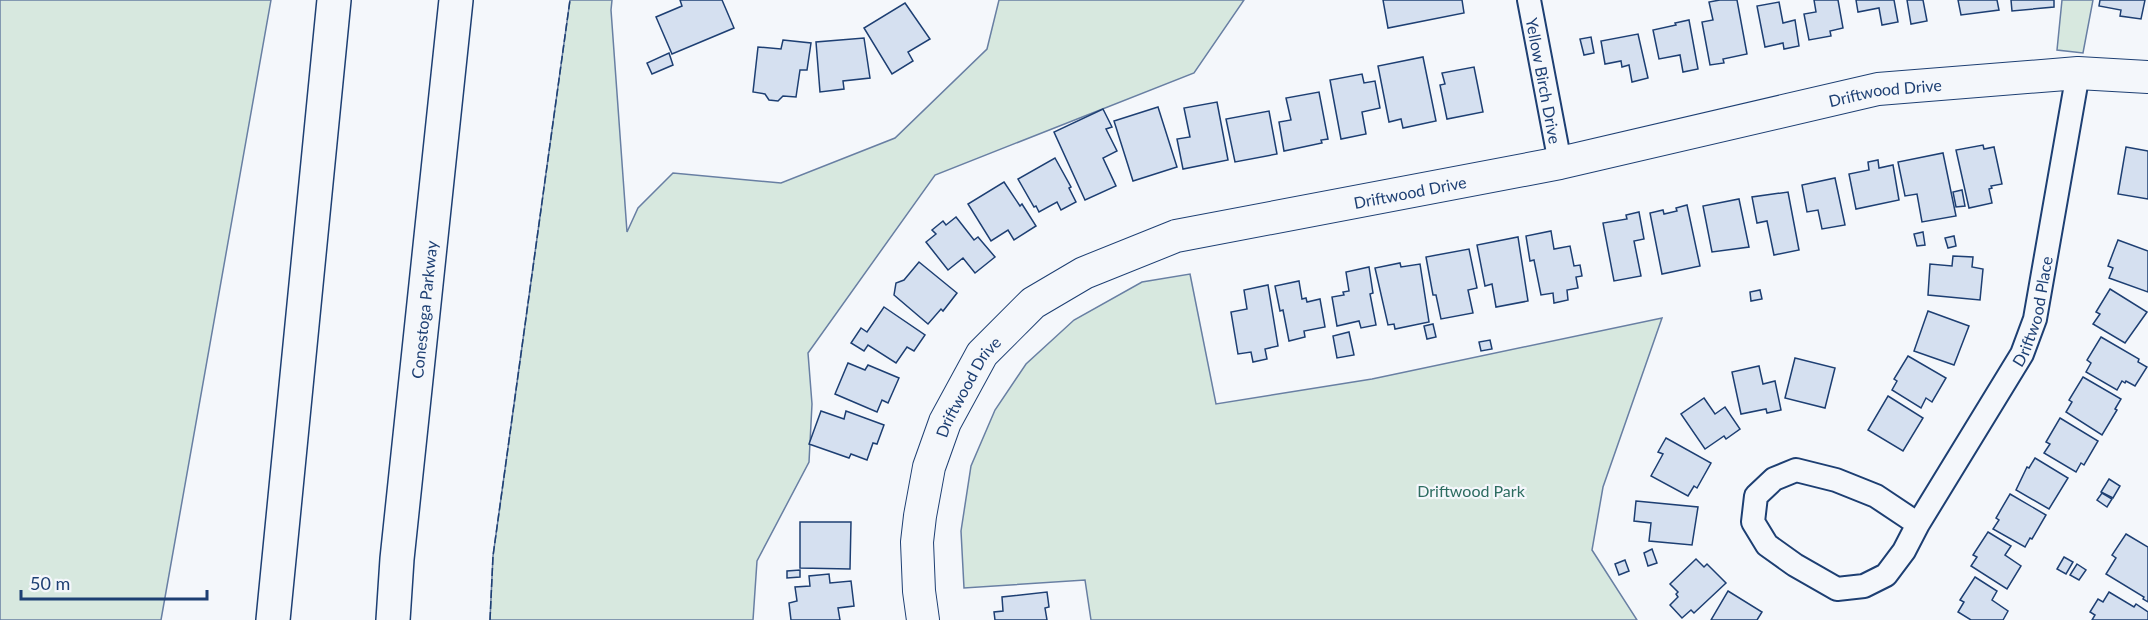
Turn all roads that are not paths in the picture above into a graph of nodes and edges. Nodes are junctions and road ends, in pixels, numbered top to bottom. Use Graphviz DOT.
graph roads {
  1 [pos="334,0"];
  2 [pos="456,0"];
  3 [pos="1528,0"];
  4 [pos="2078,73"];
  5 [pos="2148,77"];
  6 [pos="1560,163"];
  7 [pos="1918,524"];
  8 [pos="273,620"];
  9 [pos="393,620"];
  10 [pos="923,620"];
  1 -- 8 [label="highway"];
  2 -- 9 [label="highway, Conestoga Parkway"];
  3 -- 6 [label="street, Yellow Birch Drive"];
  4 -- 5 [label="street, Driftwood Drive"];
  4 -- 6 [label="street, Driftwood Drive"];
  4 -- 7 [label="street, Driftwood Place"];
  6 -- 10 [label="street, Driftwood Drive"];
  7 -- 7 [label="street, Driftwood Place"];
}
